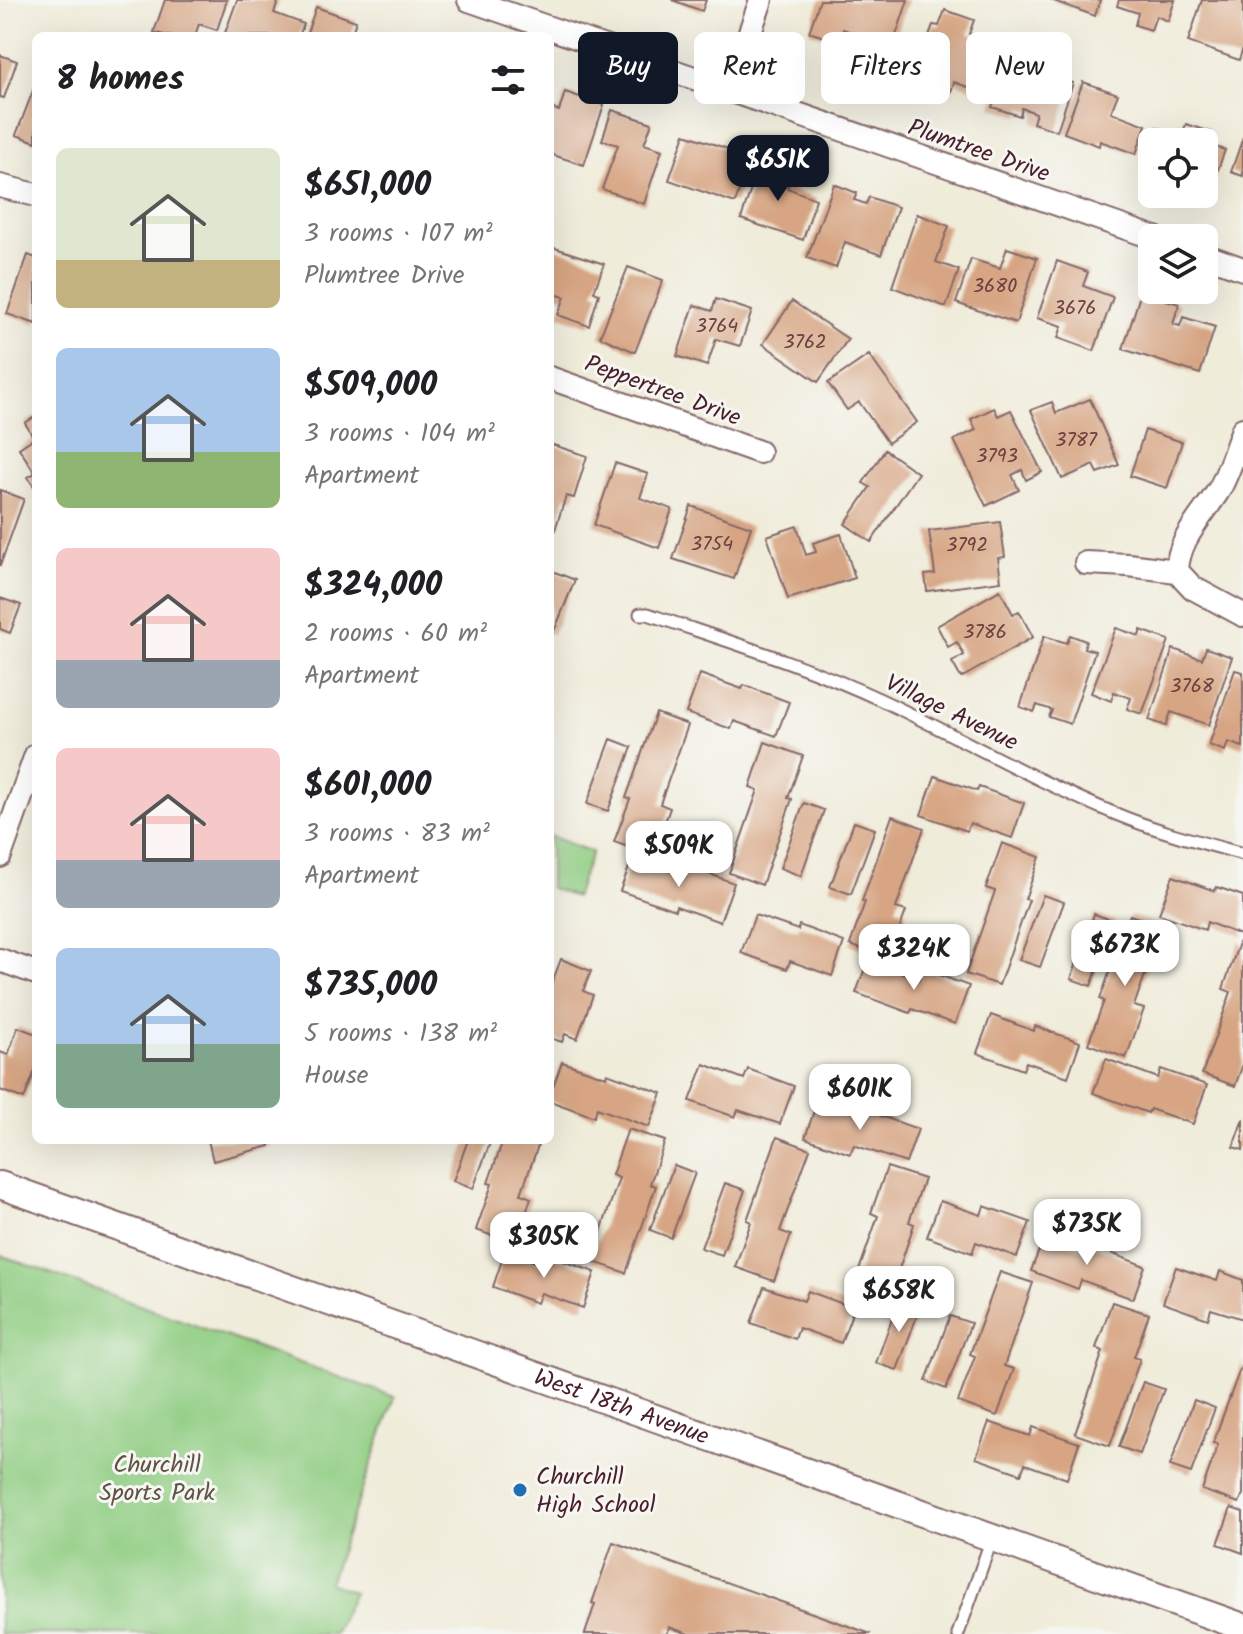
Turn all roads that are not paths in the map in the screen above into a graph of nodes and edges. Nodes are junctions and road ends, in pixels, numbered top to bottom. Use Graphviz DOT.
graph roads {
  1 [pos="469,0"];
  2 [pos="761,0"];
  3 [pos="750,32"];
  4 [pos="694,78"];
  5 [pos="770,104"];
  6 [pos="0,186"];
  7 [pos="32,194"];
  8 [pos="1138,232"];
  9 [pos="1218,260"];
  10 [pos="1243,269"];
  11 [pos="554,379"];
  12 [pos="1243,429"];
  13 [pos="759,452"];
  14 [pos="1086,563"];
  15 [pos="1177,571"];
  16 [pos="640,614"];
  17 [pos="1243,615"];
  18 [pos="32,766"];
  19 [pos="1243,854"];
  20 [pos="0,856"];
  21 [pos="0,960"];
  22 [pos="32,972"];
  23 [pos="0,1185"];
  24 [pos="992,1537"];
  25 [pos="1243,1627"];
  26 [pos="958,1634"];
  1 -- 4 [label="street, Plumtree Drive"];
  2 -- 3 [label="street"];
  5 -- 8 [label="street, Plumtree Drive"];
  6 -- 7 [label="street"];
  9 -- 10 [label="street"];
  11 -- 13 [label="street, Peppertree Drive"];
  12 -- 15 [label="street"];
  14 -- 15 [label="street"];
  15 -- 17 [label="street"];
  16 -- 19 [label="lane, Village Avenue"];
  18 -- 20 [label="street"];
  21 -- 22 [label="street"];
  23 -- 24 [label="street, West 18th Avenue"];
  24 -- 25 [label="street, West 18th Avenue"];
  24 -- 26 [label="lane"];
}
